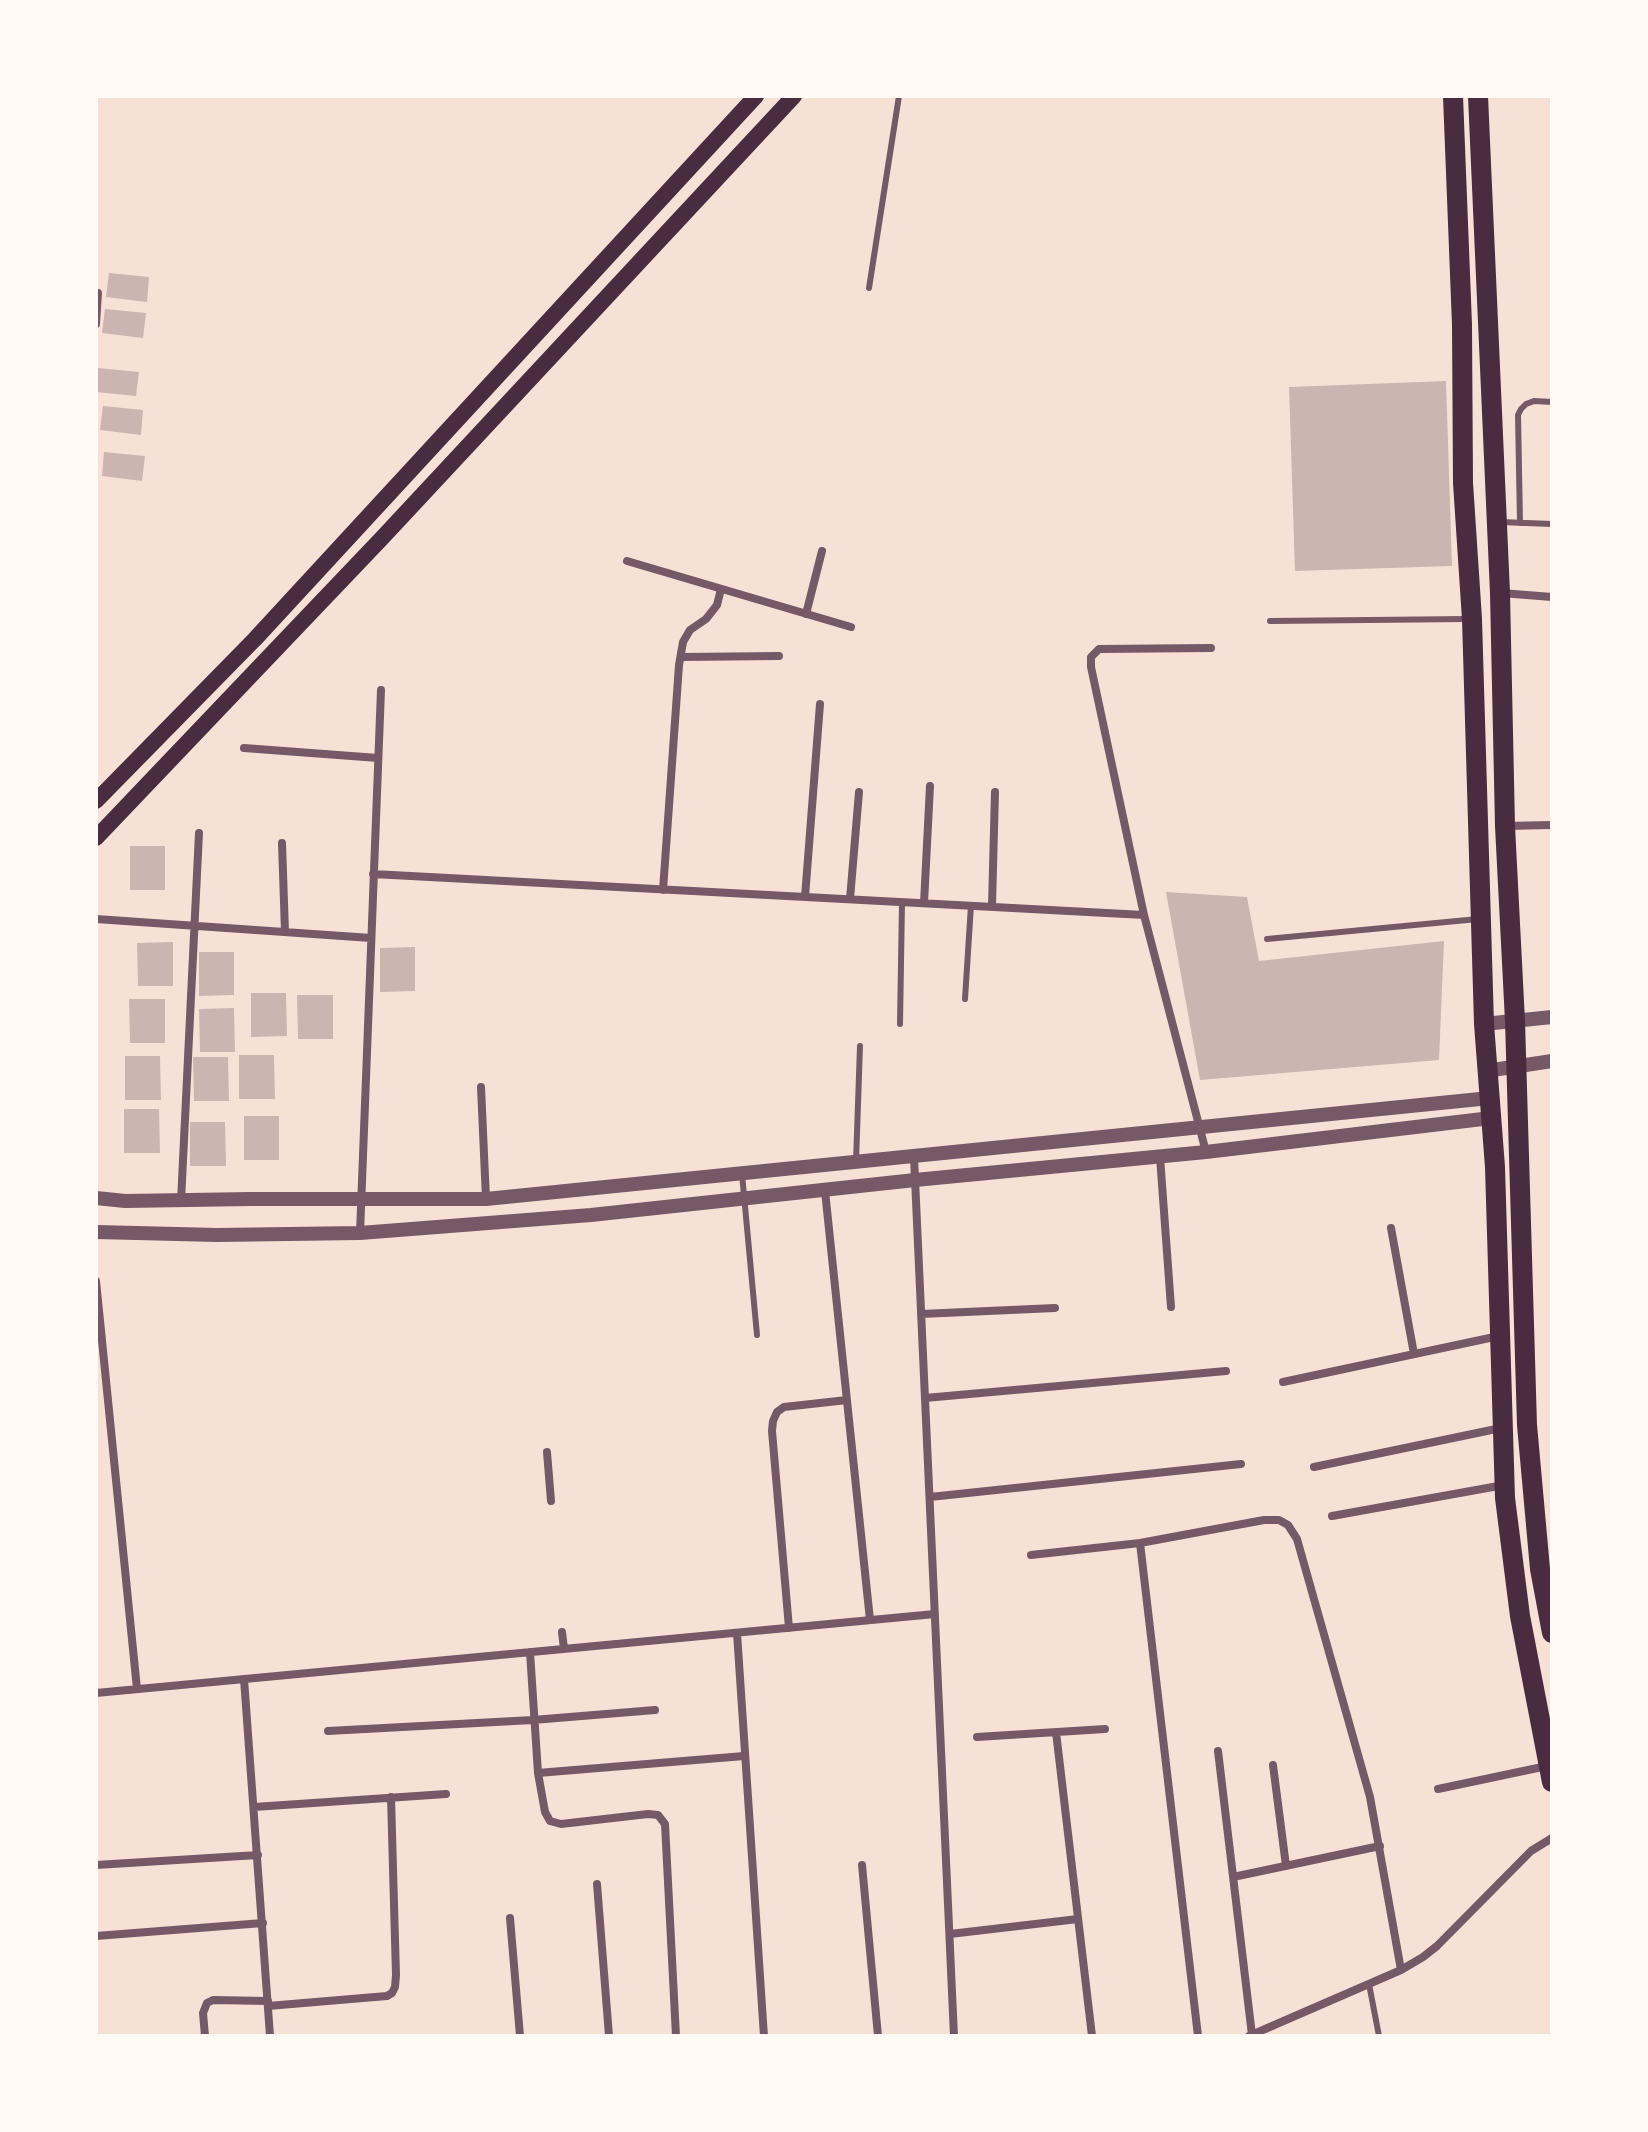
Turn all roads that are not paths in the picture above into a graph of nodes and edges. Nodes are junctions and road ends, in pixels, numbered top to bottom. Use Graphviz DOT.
graph roads {
  1 [pos="756,96"];
  2 [pos="794,96"];
  3 [pos="899,96"];
  4 [pos="1453,96"];
  5 [pos="1478,96"];
  6 [pos="869,288"];
  7 [pos="98,293"];
  8 [pos="96,324"];
  9 [pos="1552,402"];
  10 [pos="1496,522"];
  11 [pos="1520,523"];
  12 [pos="1552,524"];
  13 [pos="822,551"];
  14 [pos="627,561"];
  15 [pos="721,589"];
  16 [pos="1500,593"];
  17 [pos="1552,597"];
  18 [pos="806,614"];
  19 [pos="1472,619"];
  20 [pos="1270,621"];
  21 [pos="851,627"];
  22 [pos="1211,648"];
  23 [pos="779,656"];
  24 [pos="681,657"];
  25 [pos="381,690"];
  26 [pos="820,704"];
  27 [pos="244,748"];
  28 [pos="378,758"];
  29 [pos="930,786"];
  30 [pos="859,792"];
  31 [pos="995,792"];
  32 [pos="96,801"];
  33 [pos="1552,825"];
  34 [pos="1505,826"];
  35 [pos="199,833"];
  36 [pos="96,838"];
  37 [pos="282,843"];
  38 [pos="373,874"];
  39 [pos="663,890"];
  40 [pos="805,897"];
  41 [pos="850,899"];
  42 [pos="902,902"];
  43 [pos="924,903"];
  44 [pos="971,905"];
  45 [pos="992,906"];
  46 [pos="1144,915"];
  47 [pos="96,919"];
  48 [pos="1481,919"];
  49 [pos="194,926"];
  50 [pos="285,932"];
  51 [pos="371,938"];
  52 [pos="1267,939"];
  53 [pos="965,999"];
  54 [pos="1552,1017"];
  55 [pos="1515,1021"];
  56 [pos="900,1024"];
  57 [pos="1484,1024"];
  58 [pos="860,1046"];
  59 [pos="1552,1061"];
  60 [pos="1516,1066"];
  61 [pos="1486,1071"];
  62 [pos="481,1087"];
  63 [pos="1490,1108"];
  64 [pos="1198,1128"];
  65 [pos="1206,1152"];
  66 [pos="914,1157"];
  67 [pos="1160,1157"];
  68 [pos="856,1162"];
  69 [pos="742,1174"];
  70 [pos="915,1180"];
  71 [pos="825,1191"];
  72 [pos="96,1198"];
  73 [pos="486,1199"];
  74 [pos="745,1199"];
  75 [pos="360,1200"];
  76 [pos="181,1201"];
  77 [pos="1391,1228"];
  78 [pos="96,1232"];
  79 [pos="360,1233"];
  80 [pos="96,1281"];
  81 [pos="1171,1307"];
  82 [pos="1055,1308"];
  83 [pos="921,1314"];
  84 [pos="757,1335"];
  85 [pos="1499,1336"];
  86 [pos="1414,1354"];
  87 [pos="1226,1371"];
  88 [pos="1283,1382"];
  89 [pos="925,1398"];
  90 [pos="847,1400"];
  91 [pos="1502,1428"];
  92 [pos="547,1452"];
  93 [pos="1241,1464"];
  94 [pos="1314,1467"];
  95 [pos="1504,1485"];
  96 [pos="930,1497"];
  97 [pos="551,1501"];
  98 [pos="1332,1516"];
  99 [pos="1140,1543"];
  100 [pos="1031,1555"];
  101 [pos="935,1614"];
  102 [pos="870,1620"];
  103 [pos="789,1628"];
  104 [pos="562,1632"];
  105 [pos="737,1633"];
  106 [pos="1552,1633"];
  107 [pos="564,1649"];
  108 [pos="530,1652"];
  109 [pos="244,1679"];
  110 [pos="137,1689"];
  111 [pos="96,1693"];
  112 [pos="655,1710"];
  113 [pos="533,1720"];
  114 [pos="1105,1729"];
  115 [pos="328,1731"];
  116 [pos="1056,1732"];
  117 [pos="977,1737"];
  118 [pos="1218,1751"];
  119 [pos="744,1756"];
  120 [pos="1273,1765"];
  121 [pos="538,1773"];
  122 [pos="1550,1774"];
  123 [pos="1438,1789"];
  124 [pos="446,1794"];
  125 [pos="391,1797"];
  126 [pos="254,1807"];
  127 [pos="1552,1838"];
  128 [pos="1380,1846"];
  129 [pos="258,1855"];
  130 [pos="96,1865"];
  131 [pos="862,1865"];
  132 [pos="1286,1866"];
  133 [pos="1233,1877"];
  134 [pos="597,1884"];
  135 [pos="510,1918"];
  136 [pos="1078,1919"];
  137 [pos="263,1923"];
  138 [pos="950,1934"];
  139 [pos="96,1936"];
  140 [pos="1401,1970"];
  141 [pos="1369,1984"];
  142 [pos="268,2003"];
  143 [pos="1250,2035"];
  144 [pos="205,2036"];
  145 [pos="270,2036"];
  146 [pos="520,2036"];
  147 [pos="609,2036"];
  148 [pos="676,2036"];
  149 [pos="764,2036"];
  150 [pos="878,2036"];
  151 [pos="954,2036"];
  152 [pos="1092,2036"];
  153 [pos="1198,2036"];
  154 [pos="1379,2036"];
  1 -- 32 [label="main road"];
  2 -- 36 [label="main road"];
  3 -- 6 [label="lane"];
  4 -- 19 [label="main road"];
  5 -- 10 [label="main road"];
  7 -- 8 [label="street"];
  9 -- 11 [label="lane"];
  10 -- 11 [label="lane"];
  10 -- 16 [label="main road"];
  11 -- 12 [label="lane"];
  13 -- 18 [label="street"];
  14 -- 15 [label="street"];
  15 -- 18 [label="street"];
  15 -- 24 [label="street"];
  16 -- 17 [label="street"];
  16 -- 34 [label="main road"];
  18 -- 21 [label="street"];
  19 -- 20 [label="lane"];
  19 -- 48 [label="main road"];
  22 -- 46 [label="street"];
  23 -- 24 [label="street"];
  24 -- 39 [label="street"];
  25 -- 28 [label="street"];
  26 -- 40 [label="street"];
  27 -- 28 [label="street"];
  28 -- 38 [label="street"];
  29 -- 43 [label="street"];
  30 -- 41 [label="street"];
  31 -- 45 [label="street"];
  33 -- 34 [label="street"];
  34 -- 55 [label="main road"];
  35 -- 49 [label="street"];
  37 -- 50 [label="street"];
  38 -- 39 [label="street"];
  38 -- 51 [label="street"];
  39 -- 40 [label="street"];
  40 -- 41 [label="street"];
  41 -- 42 [label="street"];
  42 -- 43 [label="street"];
  42 -- 56 [label="lane"];
  43 -- 44 [label="street"];
  44 -- 45 [label="street"];
  44 -- 53 [label="lane"];
  45 -- 46 [label="street"];
  46 -- 64 [label="street"];
  47 -- 49 [label="street"];
  48 -- 52 [label="lane"];
  48 -- 57 [label="main road"];
  49 -- 50 [label="street"];
  49 -- 76 [label="street"];
  50 -- 51 [label="street"];
  51 -- 75 [label="street"];
  54 -- 55 [label="street"];
  55 -- 57 [label="street"];
  55 -- 60 [label="main road"];
  57 -- 61 [label="main road"];
  58 -- 68 [label="lane"];
  59 -- 60 [label="street"];
  60 -- 61 [label="street"];
  60 -- 106 [label="main road"];
  61 -- 63 [label="main road"];
  62 -- 73 [label="street"];
  63 -- 64 [label="street"];
  63 -- 65 [label="street"];
  63 -- 85 [label="main road"];
  64 -- 65 [label="street"];
  64 -- 66 [label="street"];
  65 -- 67 [label="street"];
  66 -- 68 [label="street"];
  66 -- 70 [label="street"];
  67 -- 70 [label="street"];
  67 -- 81 [label="street"];
  68 -- 69 [label="street"];
  69 -- 73 [label="street"];
  69 -- 74 [label="lane"];
  70 -- 71 [label="street"];
  70 -- 83 [label="street"];
  71 -- 74 [label="street"];
  71 -- 90 [label="street"];
  72 -- 76 [label="street"];
  73 -- 75 [label="street"];
  74 -- 79 [label="street"];
  74 -- 84 [label="lane"];
  75 -- 76 [label="street"];
  75 -- 79 [label="street"];
  77 -- 86 [label="street"];
  78 -- 79 [label="street"];
  80 -- 110 [label="street"];
  82 -- 83 [label="street"];
  83 -- 89 [label="street"];
  85 -- 86 [label="street"];
  85 -- 91 [label="main road"];
  86 -- 88 [label="street"];
  87 -- 89 [label="street"];
  89 -- 96 [label="street"];
  90 -- 102 [label="street"];
  90 -- 103 [label="street"];
  91 -- 94 [label="street"];
  91 -- 95 [label="main road"];
  92 -- 97 [label="street"];
  93 -- 96 [label="street"];
  95 -- 98 [label="street"];
  95 -- 122 [label="main road"];
  96 -- 101 [label="street"];
  99 -- 100 [label="street"];
  99 -- 128 [label="street"];
  99 -- 153 [label="street"];
  101 -- 102 [label="street"];
  101 -- 138 [label="street"];
  102 -- 103 [label="street"];
  103 -- 105 [label="street"];
  104 -- 107 [label="street"];
  105 -- 107 [label="street"];
  105 -- 119 [label="street"];
  107 -- 108 [label="street"];
  108 -- 109 [label="street"];
  108 -- 113 [label="street"];
  109 -- 110 [label="street"];
  109 -- 126 [label="street"];
  110 -- 111 [label="street"];
  112 -- 113 [label="street"];
  113 -- 115 [label="street"];
  113 -- 121 [label="street"];
  114 -- 116 [label="street"];
  116 -- 117 [label="street"];
  116 -- 136 [label="street"];
  118 -- 133 [label="street"];
  119 -- 121 [label="street"];
  119 -- 149 [label="street"];
  120 -- 132 [label="street"];
  121 -- 148 [label="street"];
  122 -- 123 [label="street"];
  124 -- 125 [label="street"];
  125 -- 126 [label="street"];
  125 -- 142 [label="street"];
  126 -- 129 [label="street"];
  127 -- 140 [label="street"];
  128 -- 132 [label="street"];
  128 -- 140 [label="street"];
  129 -- 130 [label="street"];
  129 -- 137 [label="street"];
  131 -- 150 [label="street"];
  132 -- 133 [label="street"];
  133 -- 143 [label="street"];
  134 -- 147 [label="street"];
  135 -- 146 [label="street"];
  136 -- 138 [label="street"];
  136 -- 152 [label="street"];
  137 -- 139 [label="street"];
  137 -- 142 [label="street"];
  138 -- 151 [label="street"];
  140 -- 141 [label="street"];
  141 -- 143 [label="street"];
  141 -- 154 [label="lane"];
  142 -- 144 [label="street"];
  142 -- 145 [label="street"];
}
